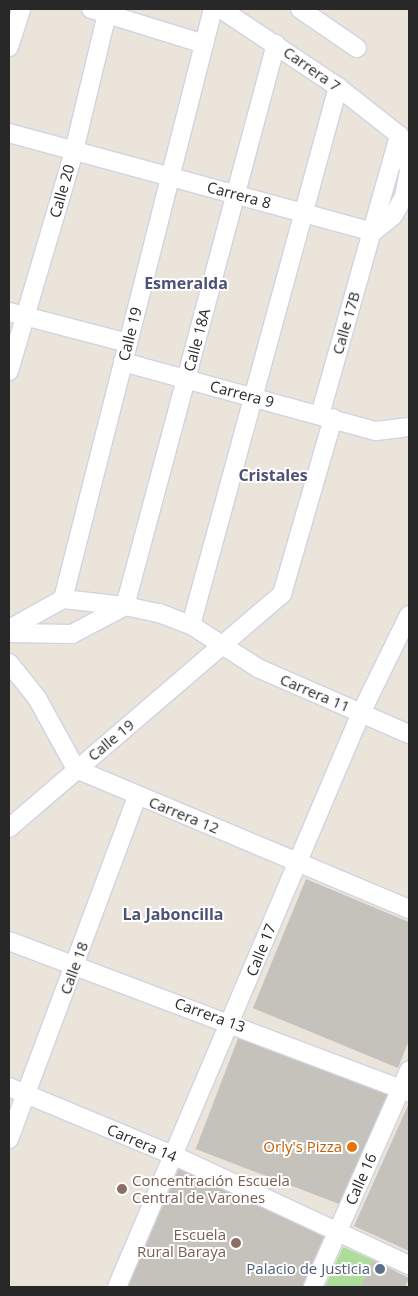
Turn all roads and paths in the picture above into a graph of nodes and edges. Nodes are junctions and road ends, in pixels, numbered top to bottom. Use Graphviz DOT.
graph roads {
  1 [pos="21,9"];
  2 [pos="212,9"];
  3 [pos="221,9"];
  4 [pos="102,10"];
  5 [pos="306,11"];
  6 [pos="204,44"];
  7 [pos="276,44"];
  8 [pos="9,47"];
  9 [pos="356,48"];
  10 [pos="338,87"];
  11 [pos="9,133"];
  12 [pos="74,151"];
  13 [pos="170,177"];
  14 [pos="236,194"];
  15 [pos="304,213"];
  16 [pos="373,232"];
  17 [pos="17,314"];
  18 [pos="128,343"];
  19 [pos="123,362"];
  20 [pos="9,371"];
  21 [pos="187,379"];
  22 [pos="254,397"];
  23 [pos="326,417"];
  24 [pos="409,428"];
  25 [pos="282,594"];
  26 [pos="63,599"];
  27 [pos="125,606"];
  28 [pos="409,615"];
  29 [pos="191,625"];
  30 [pos="9,629"];
  31 [pos="9,633"];
  32 [pos="224,646"];
  33 [pos="9,663"];
  34 [pos="361,713"];
  35 [pos="409,734"];
  36 [pos="76,769"];
  37 [pos="138,797"];
  38 [pos="9,828"];
  39 [pos="297,860"];
  40 [pos="409,909"];
  41 [pos="9,942"];
  42 [pos="75,965"];
  43 [pos="232,1023"];
  44 [pos="409,1070"];
  45 [pos="9,1087"];
  46 [pos="405,1090"];
  47 [pos="28,1095"];
  48 [pos="9,1139"];
  49 [pos="175,1156"];
  50 [pos="338,1232"];
  51 [pos="409,1265"];
  52 [pos="117,1287"];
  53 [pos="314,1287"];
  1 -- 8 [label="street"];
  2 -- 6 [label="street, Calle 19"];
  3 -- 7 [label="street, Carrera 7"];
  4 -- 6 [label="street"];
  4 -- 12 [label="street, Calle 20"];
  5 -- 9 [label="street"];
  6 -- 13 [label="street, Calle 19"];
  7 -- 10 [label="street, Carrera 7"];
  7 -- 14 [label="street, Calle 18A"];
  10 -- 15 [label="street"];
  10 -- 16 [label="street, Carrera 7"];
  11 -- 12 [label="street, Carrera 8"];
  12 -- 13 [label="street, Carrera 8"];
  12 -- 17 [label="street, Calle 20"];
  13 -- 14 [label="street, Carrera 8"];
  13 -- 18 [label="street, Calle 19"];
  14 -- 15 [label="street, Carrera 8"];
  14 -- 21 [label="street, Calle 18A"];
  15 -- 16 [label="street, Carrera 8"];
  15 -- 22 [label="street"];
  16 -- 23 [label="street, Calle 17B"];
  17 -- 18 [label="street"];
  17 -- 20 [label="street, Calle 20"];
  18 -- 19 [label="street, Calle 19"];
  19 -- 21 [label="street, Carrera 9"];
  19 -- 26 [label="street, Calle 19"];
  21 -- 22 [label="street, Carrera 9"];
  21 -- 27 [label="street, Calle 18A"];
  22 -- 23 [label="street, Carrera 9"];
  22 -- 29 [label="street"];
  23 -- 24 [label="street, Carrera 9"];
  23 -- 25 [label="street, Calle 17B"];
  25 -- 32 [label="street, Calle 19"];
  26 -- 27 [label="street"];
  26 -- 30 [label="street"];
  27 -- 29 [label="street, Carrera 11"];
  27 -- 31 [label="street"];
  28 -- 34 [label="street, Calle 17"];
  29 -- 32 [label="street, Carrera 11"];
  32 -- 34 [label="street, Carrera 11"];
  32 -- 36 [label="street, Calle 19"];
  33 -- 36 [label="street"];
  34 -- 35 [label="street, Carrera 11"];
  34 -- 39 [label="street, Calle 17"];
  36 -- 37 [label="street, Carrera 12"];
  36 -- 38 [label="street, Calle 19"];
  37 -- 39 [label="street, Carrera 12"];
  37 -- 42 [label="street, Calle 18"];
  39 -- 40 [label="street, Carrera 12"];
  39 -- 43 [label="street, Calle 17"];
  41 -- 42 [label="street, Carrera 13"];
  42 -- 43 [label="street, Carrera 13"];
  42 -- 47 [label="street, Calle 18"];
  43 -- 46 [label="street, Carrera 13"];
  43 -- 49 [label="street, Calle 17"];
  44 -- 46 [label="street, Calle 16"];
  45 -- 47 [label="street, Carrera 14"];
  46 -- 50 [label="street, Calle 16"];
  47 -- 48 [label="street, Calle 18"];
  47 -- 49 [label="street, Carrera 14"];
  49 -- 50 [label="street, Carrera 14"];
  49 -- 52 [label="street, Calle 17"];
  50 -- 51 [label="street, Carrera 14"];
  50 -- 53 [label="street, Calle 16"];
}
